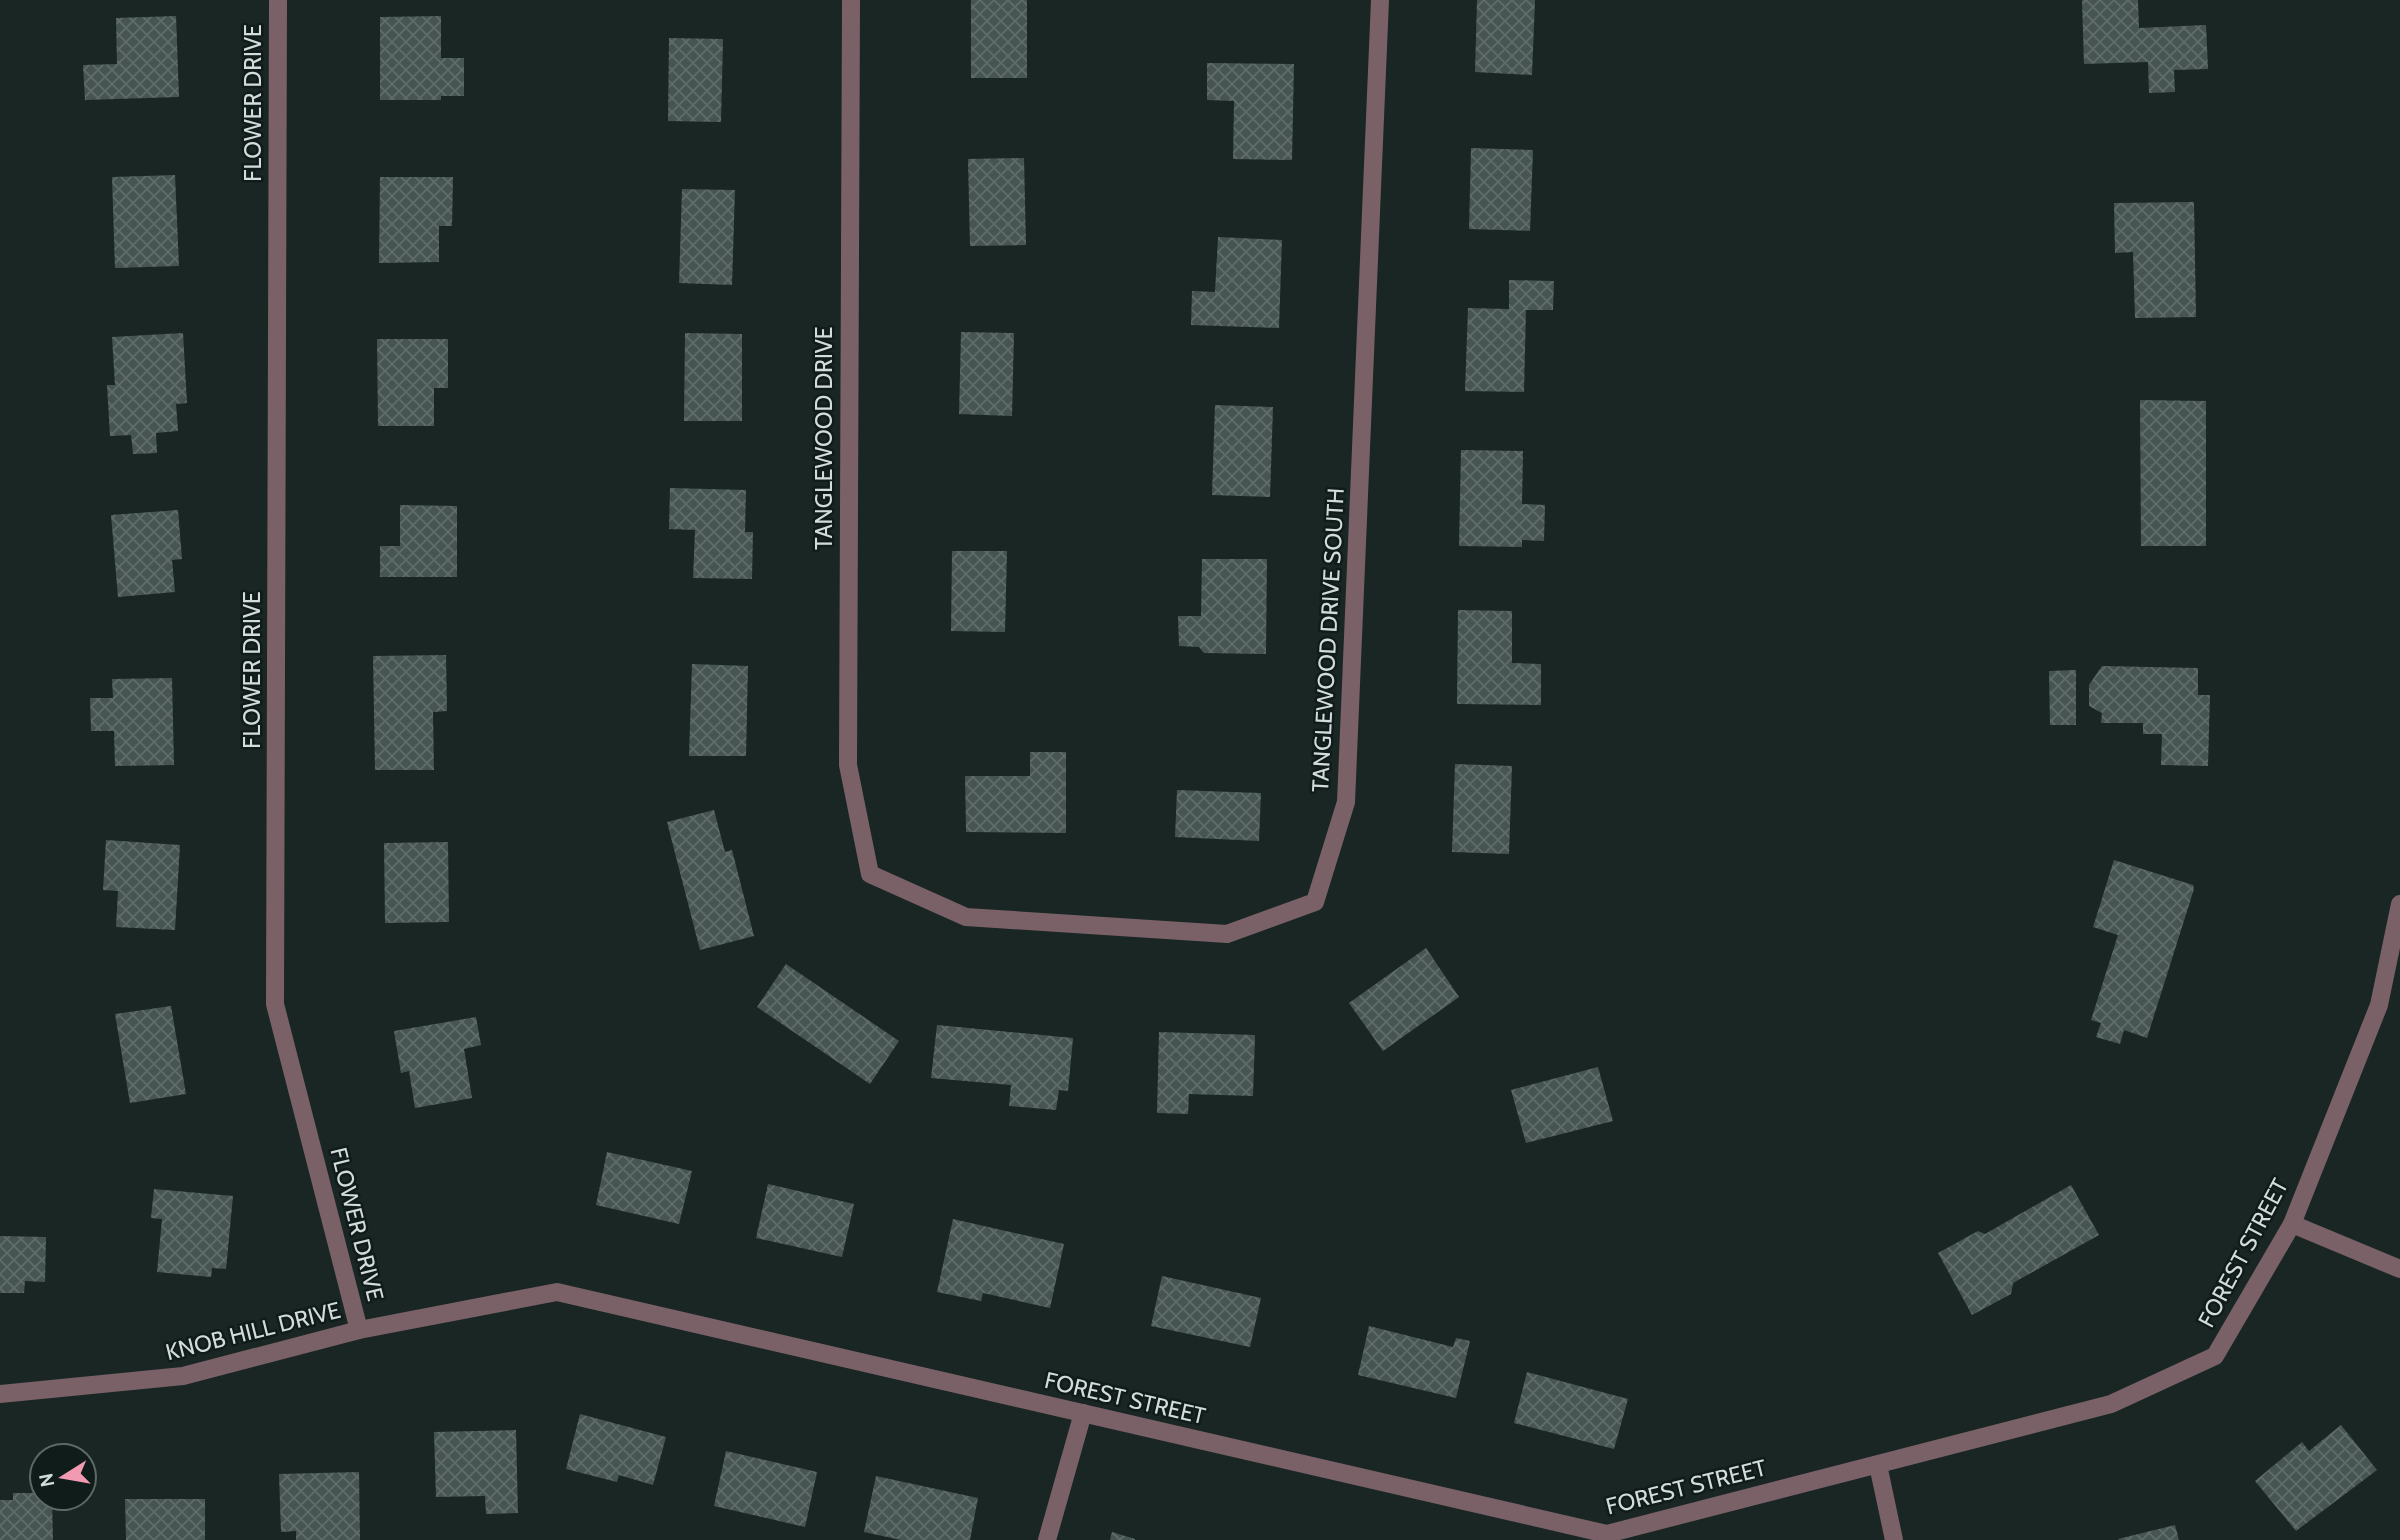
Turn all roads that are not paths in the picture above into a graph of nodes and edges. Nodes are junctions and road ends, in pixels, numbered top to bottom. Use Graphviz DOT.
graph roads {
  1 [pos="278,0"];
  2 [pos="851,0"];
  3 [pos="1380,0"];
  4 [pos="870,874"];
  5 [pos="2400,904"];
  6 [pos="2292,1224"];
  7 [pos="2400,1269"];
  8 [pos="557,1292"];
  9 [pos="359,1331"];
  10 [pos="0,1394"];
  11 [pos="1083,1413"];
  12 [pos="1878,1465"];
  13 [pos="1047,1540"];
  14 [pos="1894,1540"];
  1 -- 9 [label="street, FLOWER DRIVE"];
  2 -- 4 [label="street, TANGLEWOOD DRIVE"];
  3 -- 4 [label="street, TANGLEWOOD DRIVE SOUTH"];
  5 -- 6 [label="street, FOREST STREET"];
  6 -- 7 [label="street"];
  6 -- 12 [label="street, FOREST STREET"];
  8 -- 9 [label="street, KNOB HILL DRIVE"];
  8 -- 11 [label="street, FOREST STREET"];
  9 -- 10 [label="street, KNOB HILL DRIVE"];
  11 -- 12 [label="street, FOREST STREET"];
  11 -- 13 [label="street"];
  12 -- 14 [label="street"];
}
